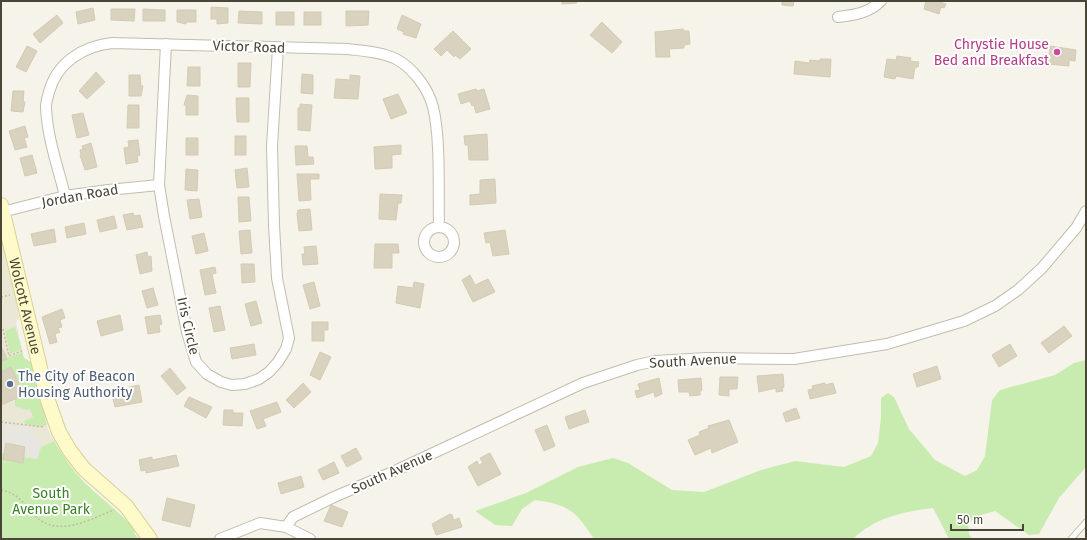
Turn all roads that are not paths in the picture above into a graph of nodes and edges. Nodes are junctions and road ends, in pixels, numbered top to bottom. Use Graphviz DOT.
graph roads {
  1 [pos="882,1"];
  2 [pos="838,17"];
  3 [pos="166,44"];
  4 [pos="278,48"];
  5 [pos="159,185"];
  6 [pos="65,196"];
  7 [pos="2,208"];
  8 [pos="1086,211"];
  9 [pos="439,226"];
  10 [pos="1084,524"];
  11 [pos="286,527"];
  12 [pos="1086,530"];
  13 [pos="150,539"];
  14 [pos="220,539"];
  15 [pos="310,539"];
  16 [pos="1071,539"];
  1 -- 2 [label="street"];
  3 -- 4 [label="street, Victor Road"];
  3 -- 5 [label="street, Iris Circle"];
  3 -- 6 [label="street, Victor Road"];
  4 -- 5 [label="street, Iris Circle"];
  4 -- 9 [label="street, Victor Road"];
  5 -- 6 [label="street, Jordan Road"];
  6 -- 7 [label="street, Jordan Road"];
  7 -- 13 [label="main road, Wolcott Avenue"];
  8 -- 11 [label="street, South Avenue"];
  10 -- 12 [label="lane"];
  10 -- 16 [label="lane"];
  11 -- 14 [label="street"];
  11 -- 15 [label="street"];
}
